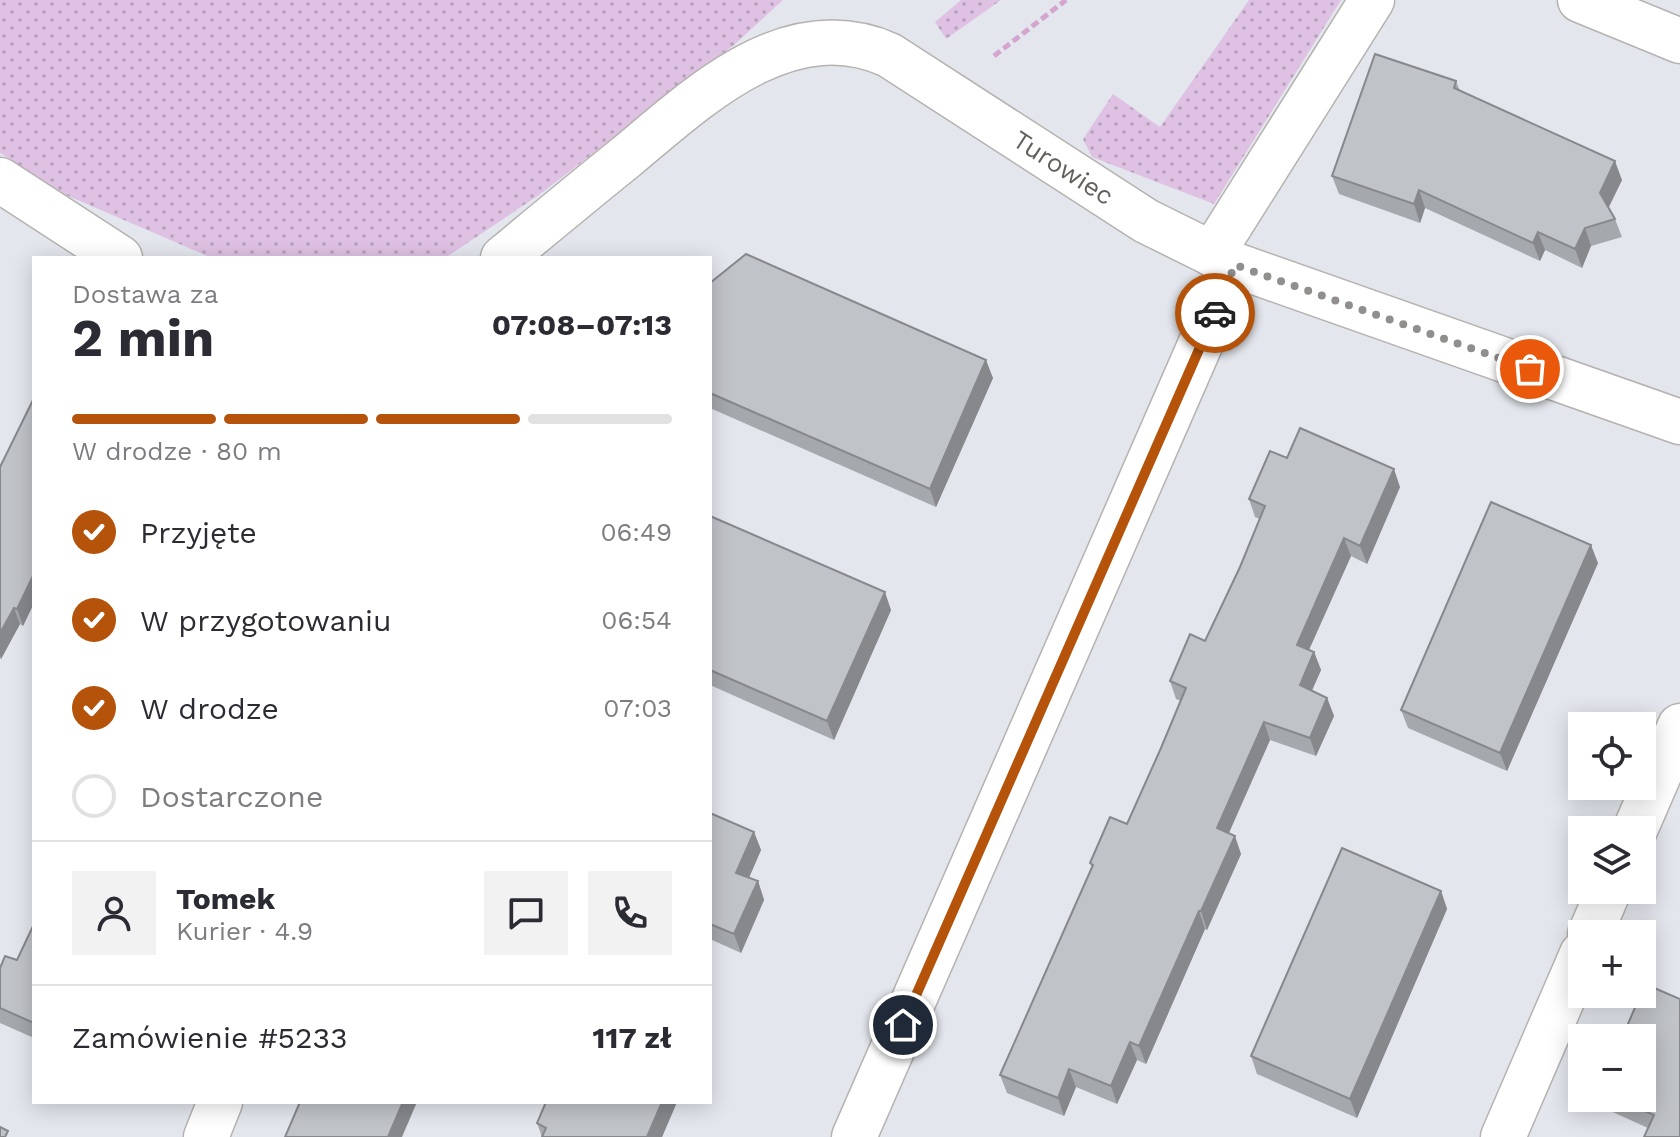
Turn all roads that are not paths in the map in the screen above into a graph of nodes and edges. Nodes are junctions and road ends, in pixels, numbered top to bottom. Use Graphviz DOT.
graph roads {
  1 [pos="1372,0"];
  2 [pos="1580,0"];
  3 [pos="1680,41"];
  4 [pos="0,180"];
  5 [pos="117,256"];
  6 [pos="505,256"];
  7 [pos="1224,260"];
  8 [pos="1680,422"];
  9 [pos="1680,726"];
  10 [pos="1641,816"];
  11 [pos="1568,986"];
  12 [pos="219,1104"];
  13 [pos="206,1137"];
  14 [pos="854,1137"];
  15 [pos="1503,1137"];
  1 -- 7 [label="street"];
  2 -- 3 [label="street"];
  4 -- 5 [label="street"];
  6 -- 7 [label="street, Turowiec"];
  7 -- 8 [label="street, Turowiec"];
  7 -- 14 [label="street"];
  9 -- 10 [label="street"];
  11 -- 15 [label="street"];
  12 -- 13 [label="street"];
}
